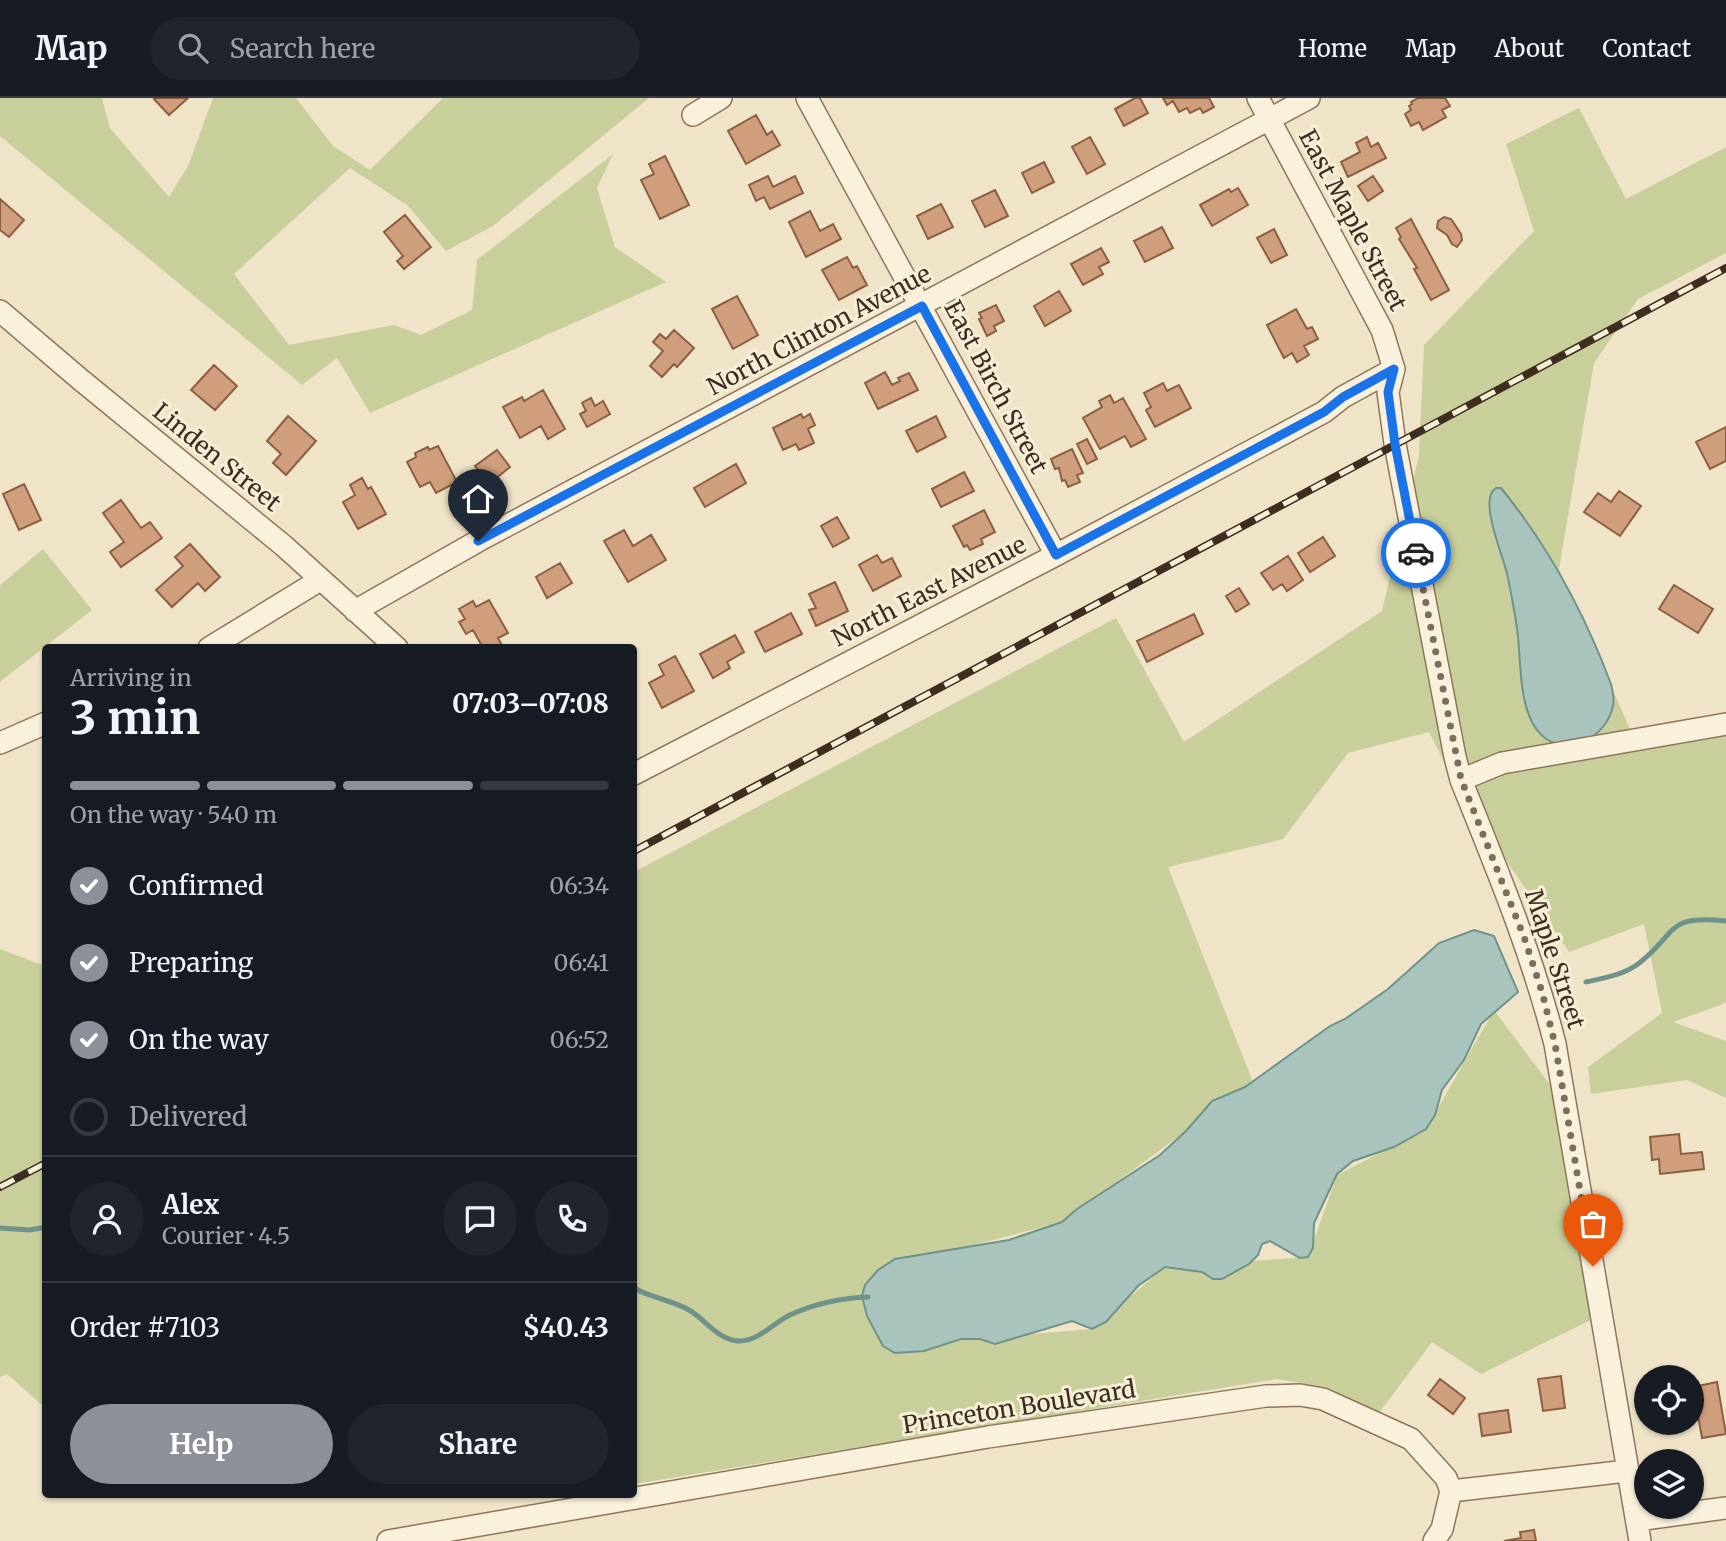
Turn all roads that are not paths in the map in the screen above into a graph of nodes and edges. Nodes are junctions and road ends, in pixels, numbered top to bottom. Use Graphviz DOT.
graph roads {
  1 [pos="721,98"];
  2 [pos="807,98"];
  3 [pos="1258,98"];
  4 [pos="1309,98"];
  5 [pos="693,114"];
  6 [pos="1270,119"];
  7 [pos="922,306"];
  8 [pos="0,312"];
  9 [pos="1394,369"];
  10 [pos="1056,555"];
  11 [pos="320,580"];
  12 [pos="355,611"];
  13 [pos="216,644"];
  14 [pos="392,644"];
  15 [pos="1726,724"];
  16 [pos="42,725"];
  17 [pos="0,743"];
  18 [pos="637,772"];
  19 [pos="1461,779"];
  20 [pos="1627,1471"];
  21 [pos="1451,1491"];
  22 [pos="1726,1508"];
  23 [pos="1639,1530"];
  24 [pos="478,1534"];
  25 [pos="388,1541"];
  26 [pos="1434,1541"];
  1 -- 5 [label="street"];
  2 -- 7 [label="street, East Birch Street"];
  3 -- 6 [label="street, East Maple Street"];
  4 -- 6 [label="street, North Clinton Avenue"];
  6 -- 7 [label="street, North Clinton Avenue"];
  6 -- 9 [label="street, East Maple Street"];
  7 -- 10 [label="street, East Birch Street"];
  7 -- 12 [label="street, North Clinton Avenue"];
  8 -- 11 [label="street, Linden Street"];
  9 -- 10 [label="street, North East Avenue"];
  9 -- 19 [label="street, Maple Street"];
  10 -- 18 [label="street, North East Avenue"];
  11 -- 12 [label="street, Linden Street"];
  11 -- 13 [label="street"];
  12 -- 14 [label="street, Linden Street"];
  15 -- 19 [label="street"];
  16 -- 17 [label="street"];
  19 -- 20 [label="street, Maple Street"];
  20 -- 21 [label="street"];
  20 -- 23 [label="street, Maple Street"];
  21 -- 24 [label="street, Princeton Boulevard"];
  21 -- 26 [label="street"];
  22 -- 23 [label="street"];
  24 -- 25 [label="street, Princeton Boulevard"];
}
